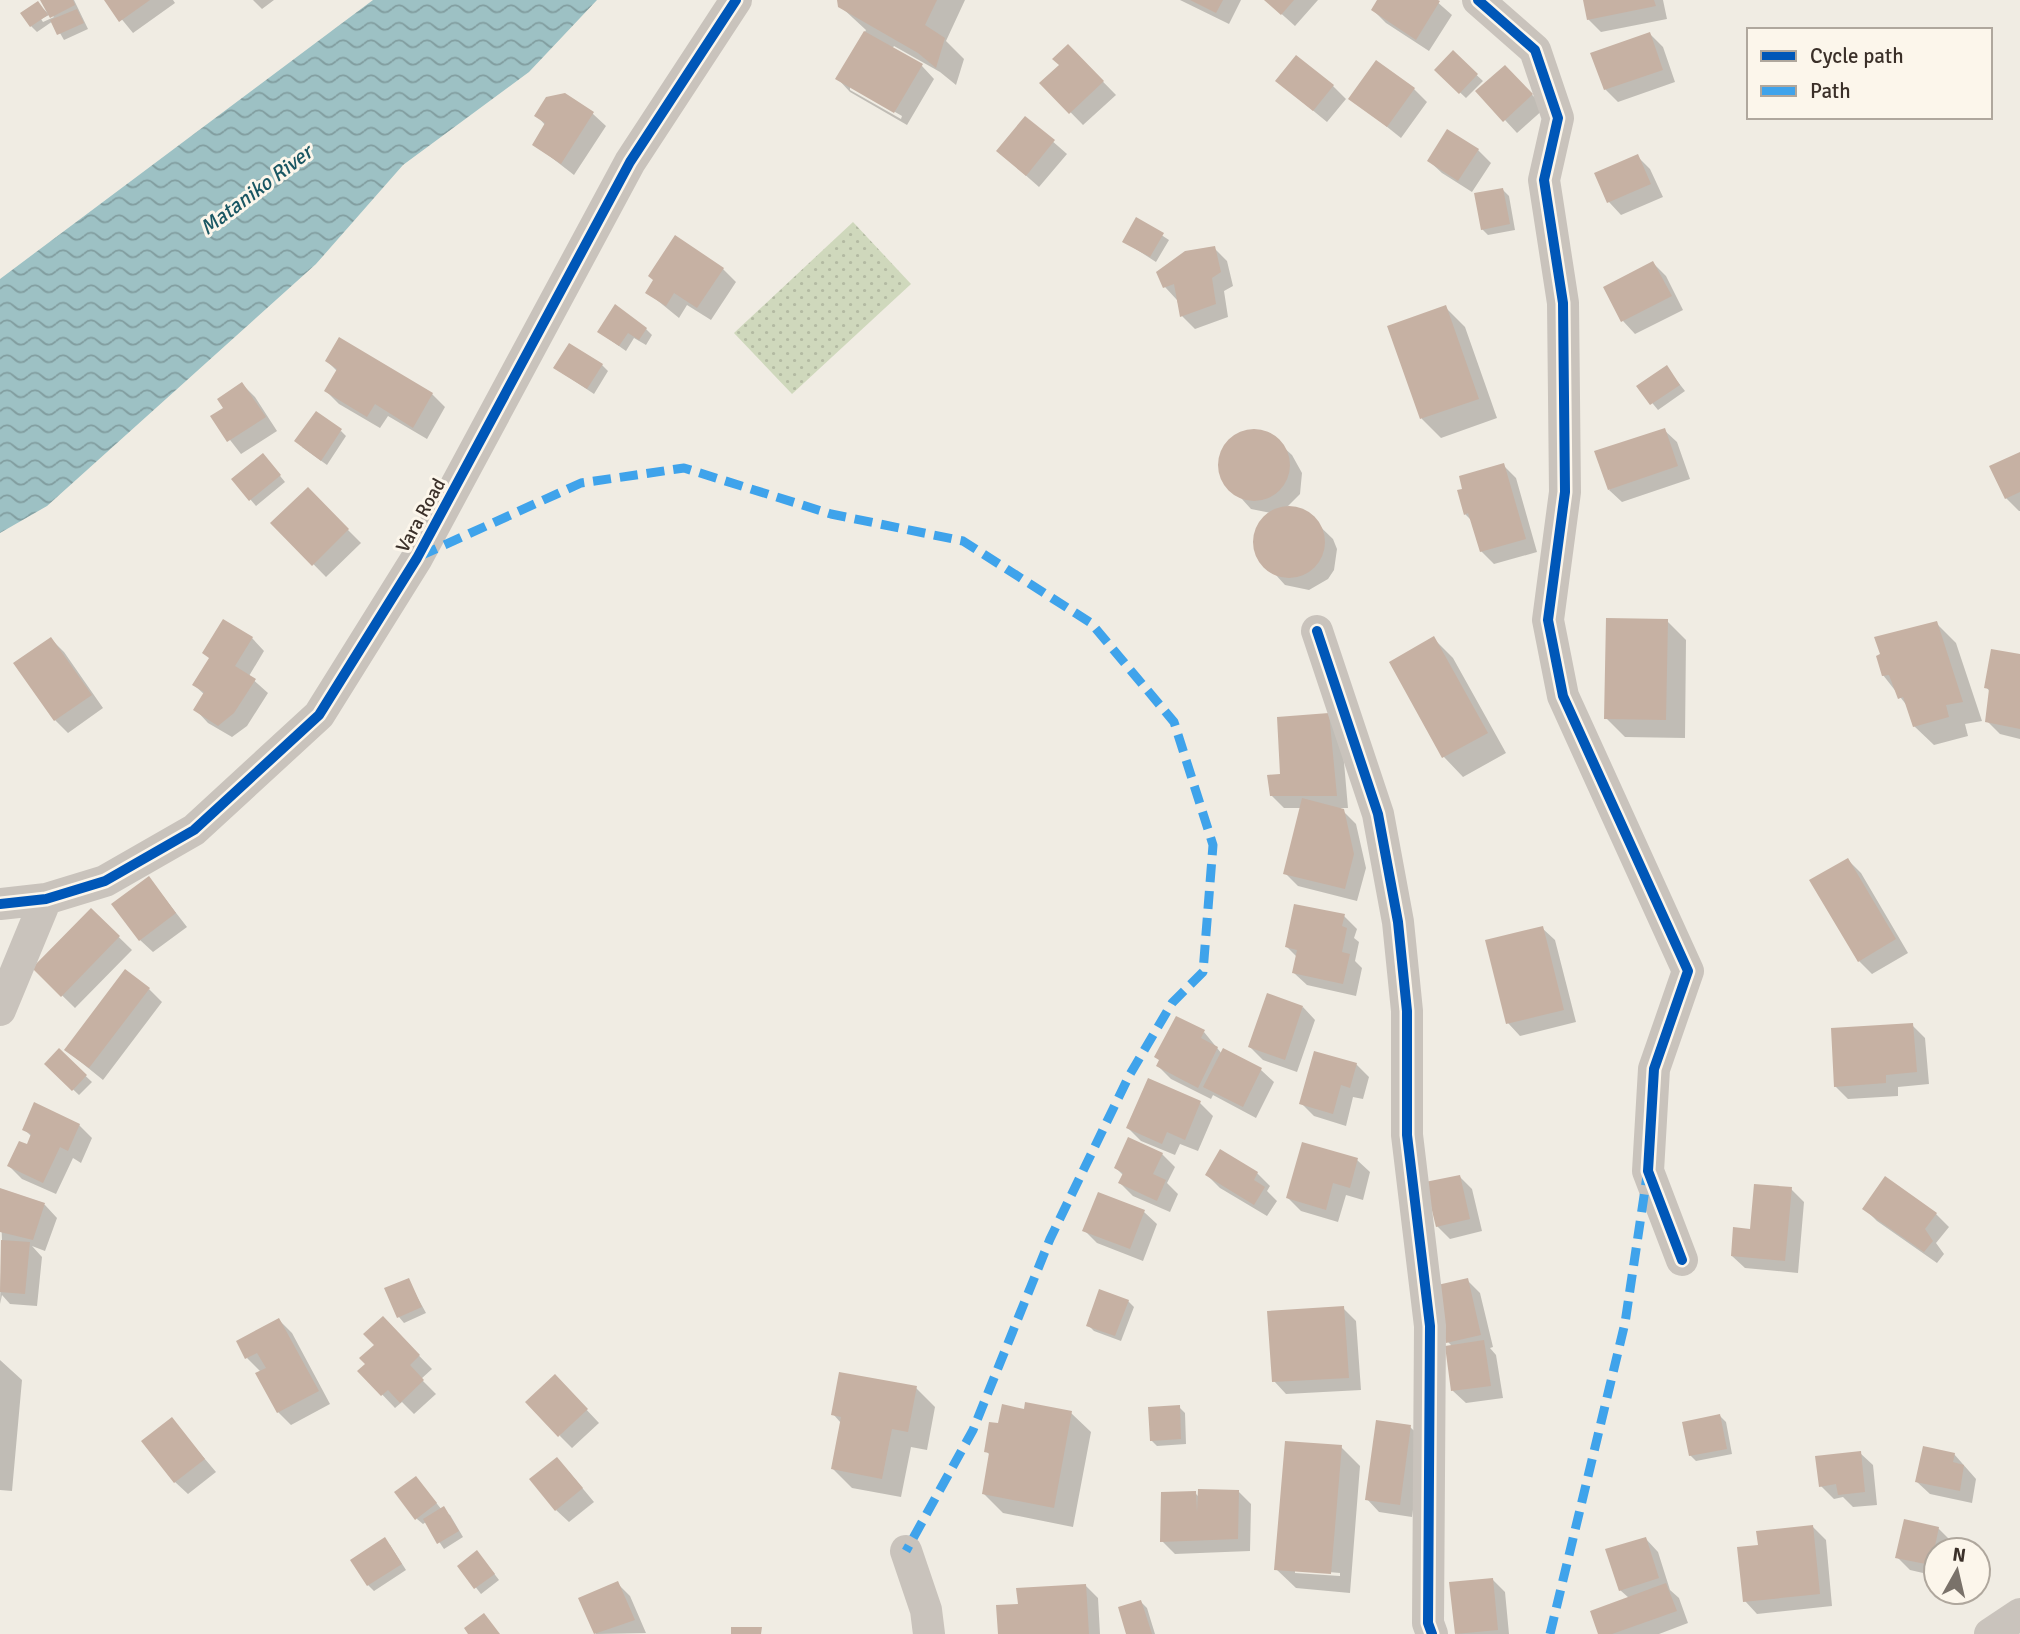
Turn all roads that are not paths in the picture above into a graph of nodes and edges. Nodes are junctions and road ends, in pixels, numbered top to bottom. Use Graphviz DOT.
graph roads {
  1 [pos="736,0"];
  2 [pos="1478,0"];
  3 [pos="1317,631"];
  4 [pos="46,899"];
  5 [pos="0,904"];
  6 [pos="0,1010"];
  7 [pos="1682,1259"];
  8 [pos="906,1551"];
  9 [pos="2020,1614"];
  10 [pos="929,1634"];
  11 [pos="1432,1634"];
  12 [pos="1990,1634"];
  1 -- 4 [label="street, Vara Road"];
  2 -- 7 [label="street"];
  3 -- 11 [label="street"];
  4 -- 5 [label="street, Vara Road"];
  4 -- 6 [label="street"];
  8 -- 10 [label="street"];
  9 -- 12 [label="street"];
}
